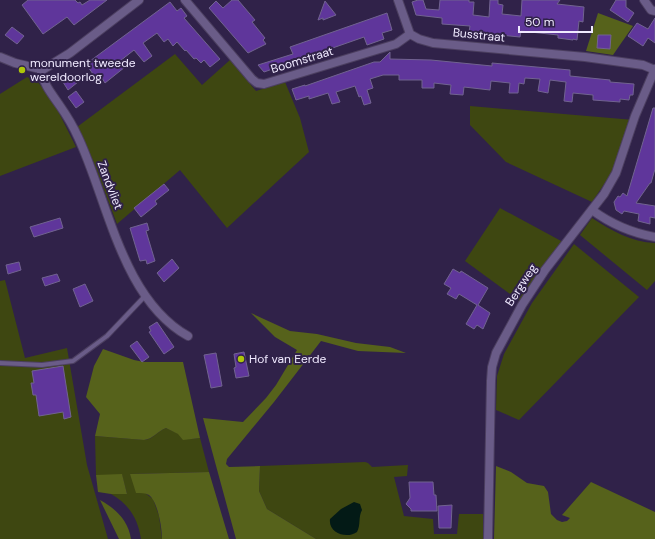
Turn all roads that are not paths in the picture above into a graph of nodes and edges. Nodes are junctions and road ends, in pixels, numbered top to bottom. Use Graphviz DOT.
graph roads {
  1 [pos="139,0"];
  2 [pos="185,0"];
  3 [pos="398,0"];
  4 [pos="644,0"];
  5 [pos="655,11"];
  6 [pos="410,34"];
  7 [pos="0,57"];
  8 [pos="40,69"];
  9 [pos="655,69"];
  10 [pos="592,210"];
  11 [pos="655,237"];
  12 [pos="145,296"];
  13 [pos="190,337"];
  14 [pos="0,363"];
  15 [pos="488,539"];
  1 -- 8 [label="street"];
  2 -- 6 [label="street, Boomstraat"];
  3 -- 6 [label="street"];
  4 -- 5 [label="street"];
  6 -- 9 [label="street, Busstraat"];
  7 -- 8 [label="street"];
  8 -- 12 [label="street, Zandvliet"];
  9 -- 10 [label="street, Bergweg"];
  10 -- 11 [label="street"];
  10 -- 15 [label="street, Bergweg"];
  12 -- 13 [label="street, Zandvliet"];
  12 -- 14 [label="lane"];
}
